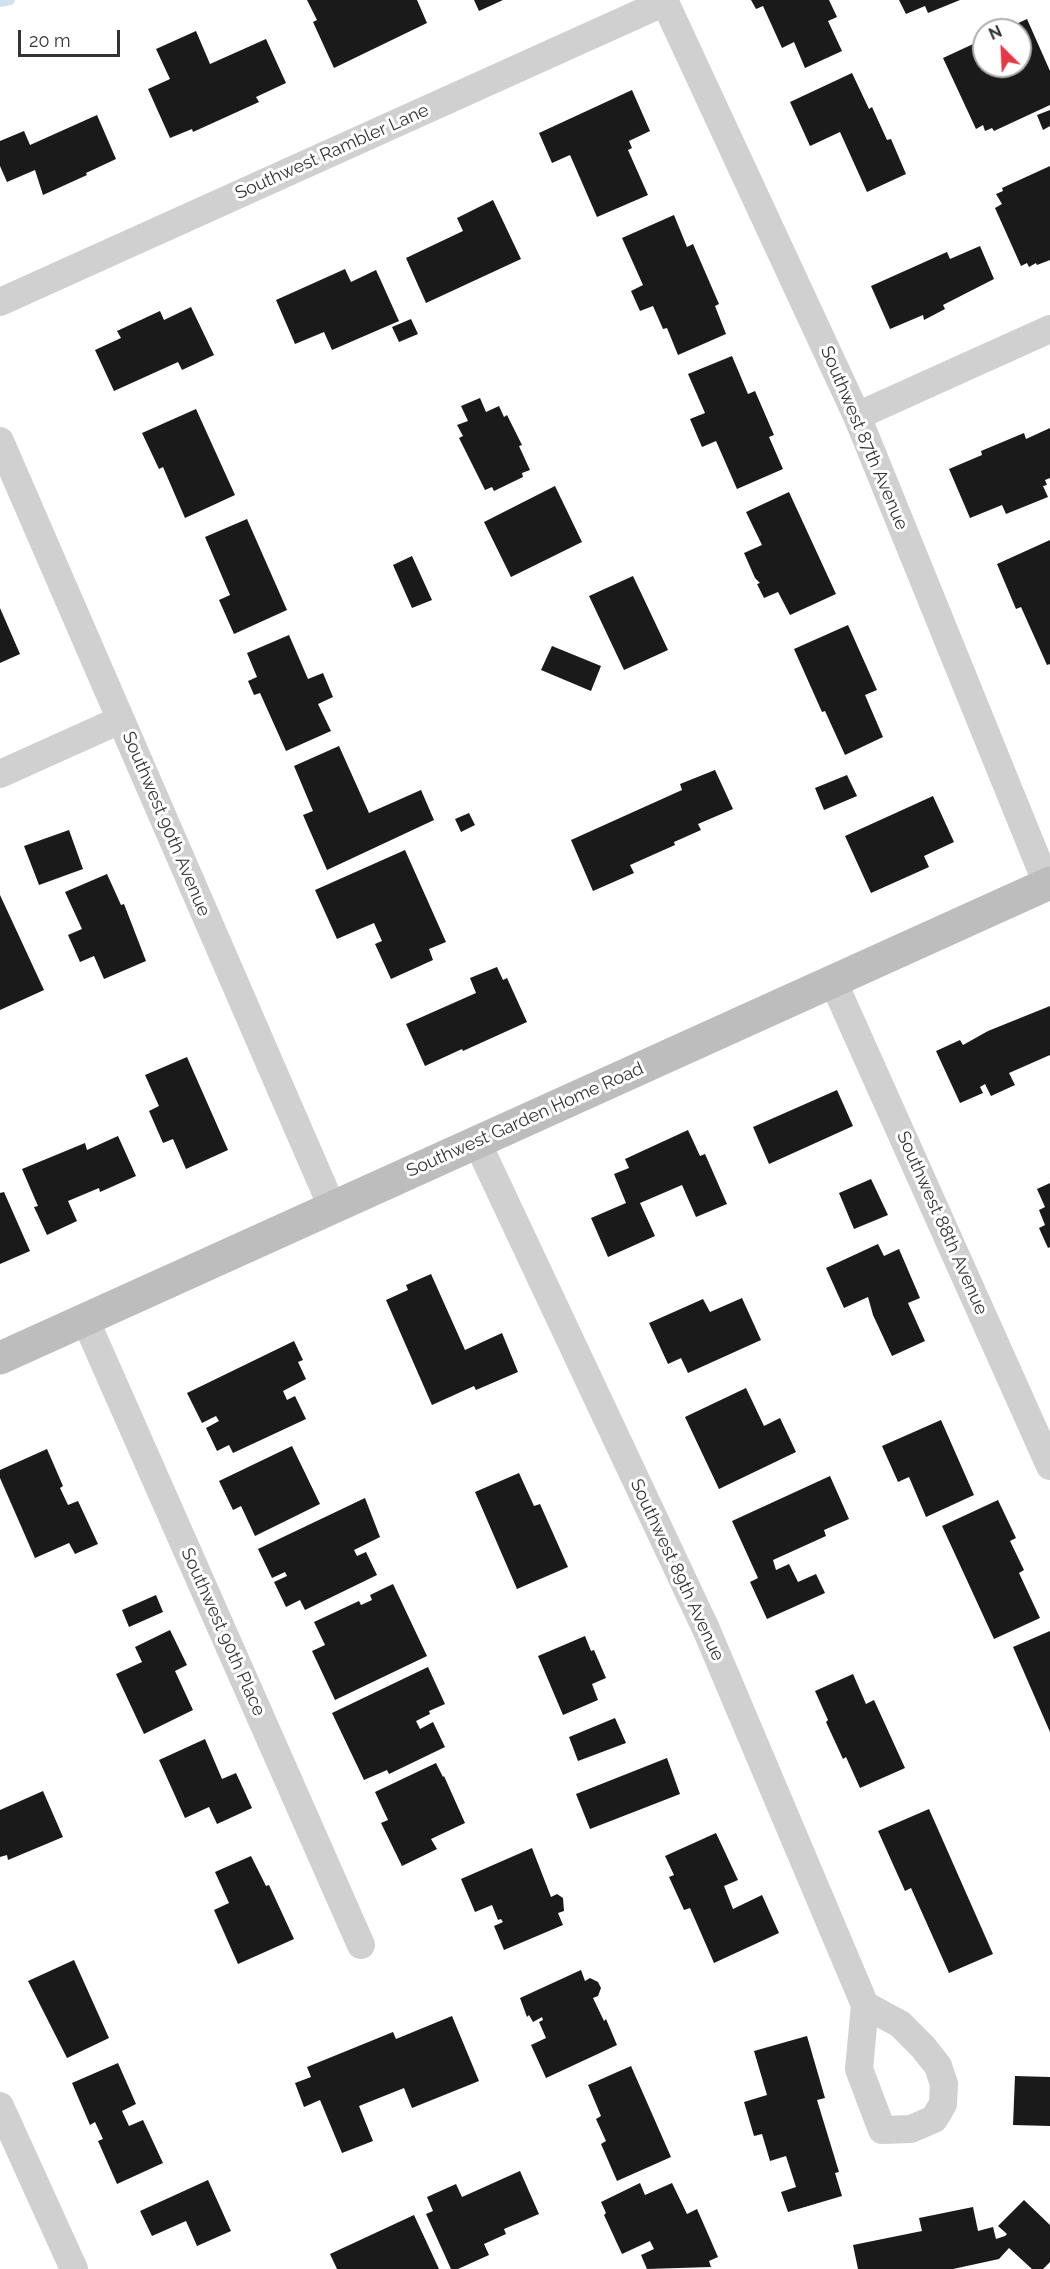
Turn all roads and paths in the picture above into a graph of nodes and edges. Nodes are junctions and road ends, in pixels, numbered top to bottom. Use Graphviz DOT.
graph roads {
  1 [pos="665,1"];
  2 [pos="0,302"];
  3 [pos="1050,329"];
  4 [pos="857,416"];
  5 [pos="0,441"];
  6 [pos="120,720"];
  7 [pos="0,774"];
  8 [pos="1049,884"];
  9 [pos="833,981"];
  10 [pos="477,1142"];
  11 [pos="332,1207"];
  12 [pos="85,1319"];
  13 [pos="0,1358"];
  14 [pos="1050,1466"];
  15 [pos="361,1945"];
  16 [pos="865,2005"];
  17 [pos="0,2106"];
  18 [pos="74,2269"];
  1 -- 2 [label="street, Southwest Rambler Lane"];
  1 -- 4 [label="street, Southwest 87th Avenue"];
  3 -- 4 [label="street"];
  4 -- 8 [label="street, Southwest 87th Avenue"];
  5 -- 6 [label="street, Southwest 90th Avenue"];
  6 -- 7 [label="street"];
  6 -- 11 [label="street, Southwest 90th Avenue"];
  8 -- 9 [label="main road, Southwest Garden Home Road"];
  9 -- 10 [label="main road, Southwest Garden Home Road"];
  9 -- 14 [label="street, Southwest 88th Avenue"];
  10 -- 11 [label="main road, Southwest Garden Home Road"];
  10 -- 16 [label="street, Southwest 89th Avenue"];
  11 -- 12 [label="main road, Southwest Garden Home Road"];
  12 -- 13 [label="main road, Southwest Garden Home Road"];
  12 -- 15 [label="street, Southwest 90th Place"];
  17 -- 18 [label="street"];
}
